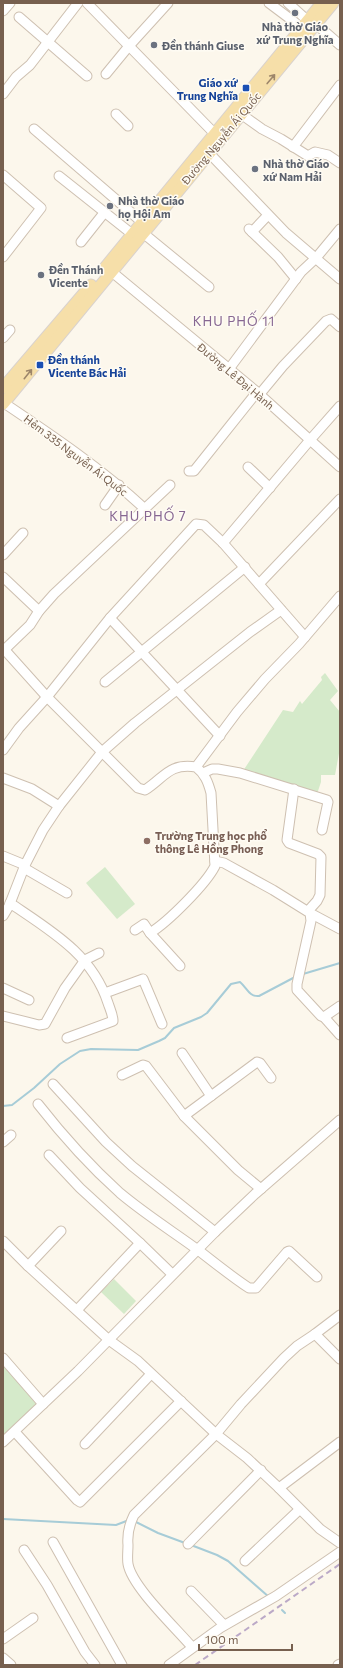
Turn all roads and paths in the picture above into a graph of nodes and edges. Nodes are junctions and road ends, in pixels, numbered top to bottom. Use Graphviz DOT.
graph roads {
  1 [pos="78,3"];
  2 [pos="87,3"];
  3 [pos="168,3"];
  4 [pos="269,3"];
  5 [pos="288,3"];
  6 [pos="322,3"];
  7 [pos="334,3"];
  8 [pos="19,17"];
  9 [pos="308,26"];
  10 [pos="47,43"];
  11 [pos="340,45"];
  12 [pos="129,46"];
  13 [pos="106,74"];
  14 [pos="87,76"];
  15 [pos="340,85"];
  16 [pos="3,94"];
  17 [pos="116,114"];
  18 [pos="241,114"];
  19 [pos="128,126"];
  20 [pos="34,129"];
  21 [pos="214,133"];
  22 [pos="293,147"];
  23 [pos="209,153"];
  24 [pos="340,163"];
  25 [pos="3,175"];
  26 [pos="58,176"];
  27 [pos="104,213"];
  28 [pos="268,215"];
  29 [pos="340,229"];
  30 [pos="139,230"];
  31 [pos="81,242"];
  32 [pos="3,257"];
  33 [pos="316,258"];
  34 [pos="112,272"];
  35 [pos="296,279"];
  36 [pos="340,279"];
  37 [pos="209,286"];
  38 [pos="337,324"];
  39 [pos="10,330"];
  40 [pos="3,338"];
  41 [pos="229,369"];
  42 [pos="3,388"];
  43 [pos="258,394"];
  44 [pos="4,403"];
  45 [pos="340,406"];
  46 [pos="310,440"];
  47 [pos="248,467"];
  48 [pos="340,467"];
  49 [pos="189,471"];
  50 [pos="119,485"];
  51 [pos="170,485"];
  52 [pos="270,488"];
  53 [pos="340,499"];
  54 [pos="105,505"];
  55 [pos="145,509"];
  56 [pos="23,533"];
  57 [pos="223,543"];
  58 [pos="3,555"];
  59 [pos="245,567"];
  60 [pos="3,577"];
  61 [pos="259,584"];
  62 [pos="340,596"];
  63 [pos="281,610"];
  64 [pos="39,611"];
  65 [pos="110,618"];
  66 [pos="305,637"];
  67 [pos="4,650"];
  68 [pos="143,651"];
  69 [pos="105,682"];
  70 [pos="177,690"];
  71 [pos="47,697"];
  72 [pos="220,736"];
  73 [pos="3,750"];
  74 [pos="102,752"];
  75 [pos="200,770"];
  76 [pos="3,778"];
  77 [pos="294,789"];
  78 [pos="59,806"];
  79 [pos="322,830"];
  80 [pos="3,856"];
  81 [pos="215,861"];
  82 [pos="24,866"];
  83 [pos="67,893"];
  84 [pos="10,903"];
  85 [pos="309,912"];
  86 [pos="3,916"];
  87 [pos="340,929"];
  88 [pos="135,930"];
  89 [pos="150,933"];
  90 [pos="99,953"];
  91 [pos="85,960"];
  92 [pos="180,966"];
  93 [pos="3,988"];
  94 [pos="105,993"];
  95 [pos="29,1000"];
  96 [pos="340,1006"];
  97 [pos="3,1016"];
  98 [pos="324,1017"];
  99 [pos="162,1024"];
  100 [pos="340,1035"];
  101 [pos="67,1038"];
  102 [pos="182,1053"];
  103 [pos="122,1075"];
  104 [pos="271,1078"];
  105 [pos="53,1084"];
  106 [pos="211,1096"];
  107 [pos="38,1104"];
  108 [pos="184,1116"];
  109 [pos="340,1120"];
  110 [pos="11,1135"];
  111 [pos="3,1142"];
  112 [pos="49,1155"];
  113 [pos="261,1189"];
  114 [pos="61,1231"];
  115 [pos="215,1232"];
  116 [pos="3,1241"];
  117 [pos="140,1243"];
  118 [pos="10,1248"];
  119 [pos="197,1250"];
  120 [pos="3,1256"];
  121 [pos="28,1266"];
  122 [pos="172,1274"];
  123 [pos="317,1277"];
  124 [pos="77,1310"];
  125 [pos="340,1315"];
  126 [pos="315,1334"];
  127 [pos="109,1340"];
  128 [pos="3,1358"];
  129 [pos="340,1359"];
  130 [pos="151,1374"];
  131 [pos="181,1401"];
  132 [pos="44,1404"];
  133 [pos="15,1432"];
  134 [pos="216,1434"];
  135 [pos="3,1442"];
  136 [pos="340,1442"];
  137 [pos="85,1444"];
  138 [pos="261,1470"];
  139 [pos="280,1488"];
  140 [pos="300,1510"];
  141 [pos="53,1542"];
  142 [pos="340,1543"];
  143 [pos="188,1544"];
  144 [pos="24,1550"];
  145 [pos="340,1552"];
  146 [pos="245,1561"];
  147 [pos="190,1591"];
  148 [pos="33,1618"];
  149 [pos="224,1625"];
  150 [pos="3,1639"];
  151 [pos="192,1647"];
  152 [pos="3,1658"];
  153 [pos="11,1665"];
  154 [pos="95,1665"];
  155 [pos="122,1665"];
  156 [pos="168,1665"];
  1 -- 10 [label="street"];
  2 -- 12 [label="street"];
  3 -- 12 [label="street"];
  4 -- 9 [label="street"];
  5 -- 9 [label="street"];
  6 -- 9 [label="main road, Đường Nguyễn Ái Quốc"];
  7 -- 9 [label="main road, Đường Nguyễn Ái Quốc"];
  8 -- 10 [label="street"];
  9 -- 11 [label="street"];
  18 -- 9 [label="main road, Đường Nguyễn Ái Quốc, one-way"];
  9 -- 21 [label="main road, Đường Nguyễn Ái Quốc"];
  10 -- 14 [label="street"];
  10 -- 16 [label="street"];
  12 -- 13 [label="street"];
  12 -- 21 [label="street"];
  15 -- 22 [label="street"];
  17 -- 19 [label="street"];
  18 -- 22 [label="street"];
  18 -- 23 [label="main road, Đường Nguyễn Ái Quốc"];
  20 -- 30 [label="street"];
  21 -- 30 [label="main road, Đường Nguyễn Ái Quốc"];
  22 -- 24 [label="street"];
  23 -- 28 [label="street"];
  23 -- 30 [label="main road, Đường Nguyễn Ái Quốc"];
  25 -- 32 [label="street"];
  26 -- 27 [label="street"];
  27 -- 30 [label="street"];
  27 -- 31 [label="street"];
  28 -- 33 [label="street"];
  28 -- 35 [label="street"];
  29 -- 33 [label="street"];
  30 -- 34 [label="main road, Đường Nguyễn Ái Quốc"];
  30 -- 37 [label="street"];
  30 -- 42 [label="main road, Đường Nguyễn Ái Quốc"];
  33 -- 35 [label="street"];
  33 -- 36 [label="street"];
  34 -- 41 [label="street, Đường Lê Đại Hành"];
  44 -- 34 [label="main road, Đường Nguyễn Ái Quốc, one-way"];
  35 -- 41 [label="street"];
  38 -- 43 [label="street"];
  39 -- 40 [label="street"];
  41 -- 43 [label="street, Đường Lê Đại Hành"];
  43 -- 46 [label="street, Đường Lê Đại Hành"];
  43 -- 49 [label="street"];
  44 -- 50 [label="street, Hẻm 335 Nguyễn Ái Quốc"];
  45 -- 46 [label="street"];
  46 -- 48 [label="street, Đường Lê Đại Hành"];
  46 -- 52 [label="street"];
  47 -- 52 [label="street"];
  50 -- 54 [label="street"];
  50 -- 55 [label="street, Hẻm 335 Nguyễn Ái Quốc"];
  51 -- 55 [label="street"];
  52 -- 57 [label="street"];
  53 -- 61 [label="street"];
  55 -- 64 [label="street"];
  56 -- 58 [label="street"];
  57 -- 59 [label="street"];
  57 -- 65 [label="street"];
  59 -- 61 [label="street"];
  59 -- 68 [label="street"];
  60 -- 64 [label="street"];
  61 -- 63 [label="street"];
  62 -- 66 [label="street"];
  63 -- 66 [label="street"];
  63 -- 70 [label="street"];
  64 -- 67 [label="street"];
  65 -- 68 [label="street"];
  65 -- 71 [label="street"];
  66 -- 72 [label="street"];
  67 -- 71 [label="street"];
  68 -- 69 [label="street"];
  68 -- 70 [label="street"];
  70 -- 72 [label="street"];
  70 -- 74 [label="street"];
  71 -- 73 [label="street"];
  71 -- 74 [label="street"];
  72 -- 75 [label="street"];
  74 -- 75 [label="street"];
  74 -- 78 [label="street"];
  75 -- 77 [label="street"];
  75 -- 81 [label="street"];
  76 -- 78 [label="street"];
  77 -- 79 [label="street"];
  77 -- 85 [label="street"];
  78 -- 82 [label="street"];
  80 -- 82 [label="street"];
  81 -- 85 [label="street"];
  81 -- 89 [label="street"];
  82 -- 83 [label="street"];
  82 -- 84 [label="street"];
  84 -- 86 [label="street"];
  84 -- 91 [label="street"];
  85 -- 87 [label="street"];
  85 -- 98 [label="street"];
  88 -- 89 [label="street"];
  89 -- 92 [label="street"];
  90 -- 91 [label="street"];
  91 -- 94 [label="street"];
  91 -- 97 [label="street"];
  93 -- 95 [label="street"];
  94 -- 99 [label="street"];
  94 -- 101 [label="street"];
  96 -- 98 [label="street"];
  98 -- 100 [label="street"];
  102 -- 106 [label="street"];
  103 -- 108 [label="street"];
  104 -- 106 [label="street"];
  105 -- 115 [label="street"];
  106 -- 108 [label="street"];
  107 -- 119 [label="street"];
  108 -- 113 [label="street"];
  109 -- 113 [label="street"];
  110 -- 111 [label="street"];
  112 -- 117 [label="street"];
  113 -- 115 [label="street"];
  114 -- 121 [label="street"];
  115 -- 119 [label="street"];
  116 -- 118 [label="street"];
  117 -- 122 [label="street"];
  117 -- 124 [label="street"];
  118 -- 120 [label="street"];
  118 -- 121 [label="street"];
  119 -- 122 [label="street"];
  119 -- 123 [label="street"];
  121 -- 124 [label="street"];
  122 -- 127 [label="street"];
  124 -- 127 [label="street"];
  125 -- 126 [label="street"];
  126 -- 129 [label="street"];
  126 -- 134 [label="street"];
  127 -- 130 [label="street"];
  127 -- 132 [label="street"];
  128 -- 132 [label="street"];
  130 -- 131 [label="street"];
  130 -- 137 [label="street"];
  131 -- 133 [label="street"];
  131 -- 134 [label="street"];
  132 -- 133 [label="street"];
  133 -- 135 [label="street"];
  134 -- 138 [label="street"];
  134 -- 151 [label="street"];
  136 -- 139 [label="street"];
  138 -- 139 [label="street"];
  138 -- 143 [label="street"];
  139 -- 140 [label="street"];
  140 -- 142 [label="street"];
  140 -- 146 [label="street"];
  141 -- 155 [label="street"];
  144 -- 154 [label="street"];
  145 -- 149 [label="street"];
  147 -- 149 [label="street"];
  148 -- 150 [label="street"];
  149 -- 151 [label="street"];
  151 -- 156 [label="street"];
  152 -- 153 [label="street"];
}
